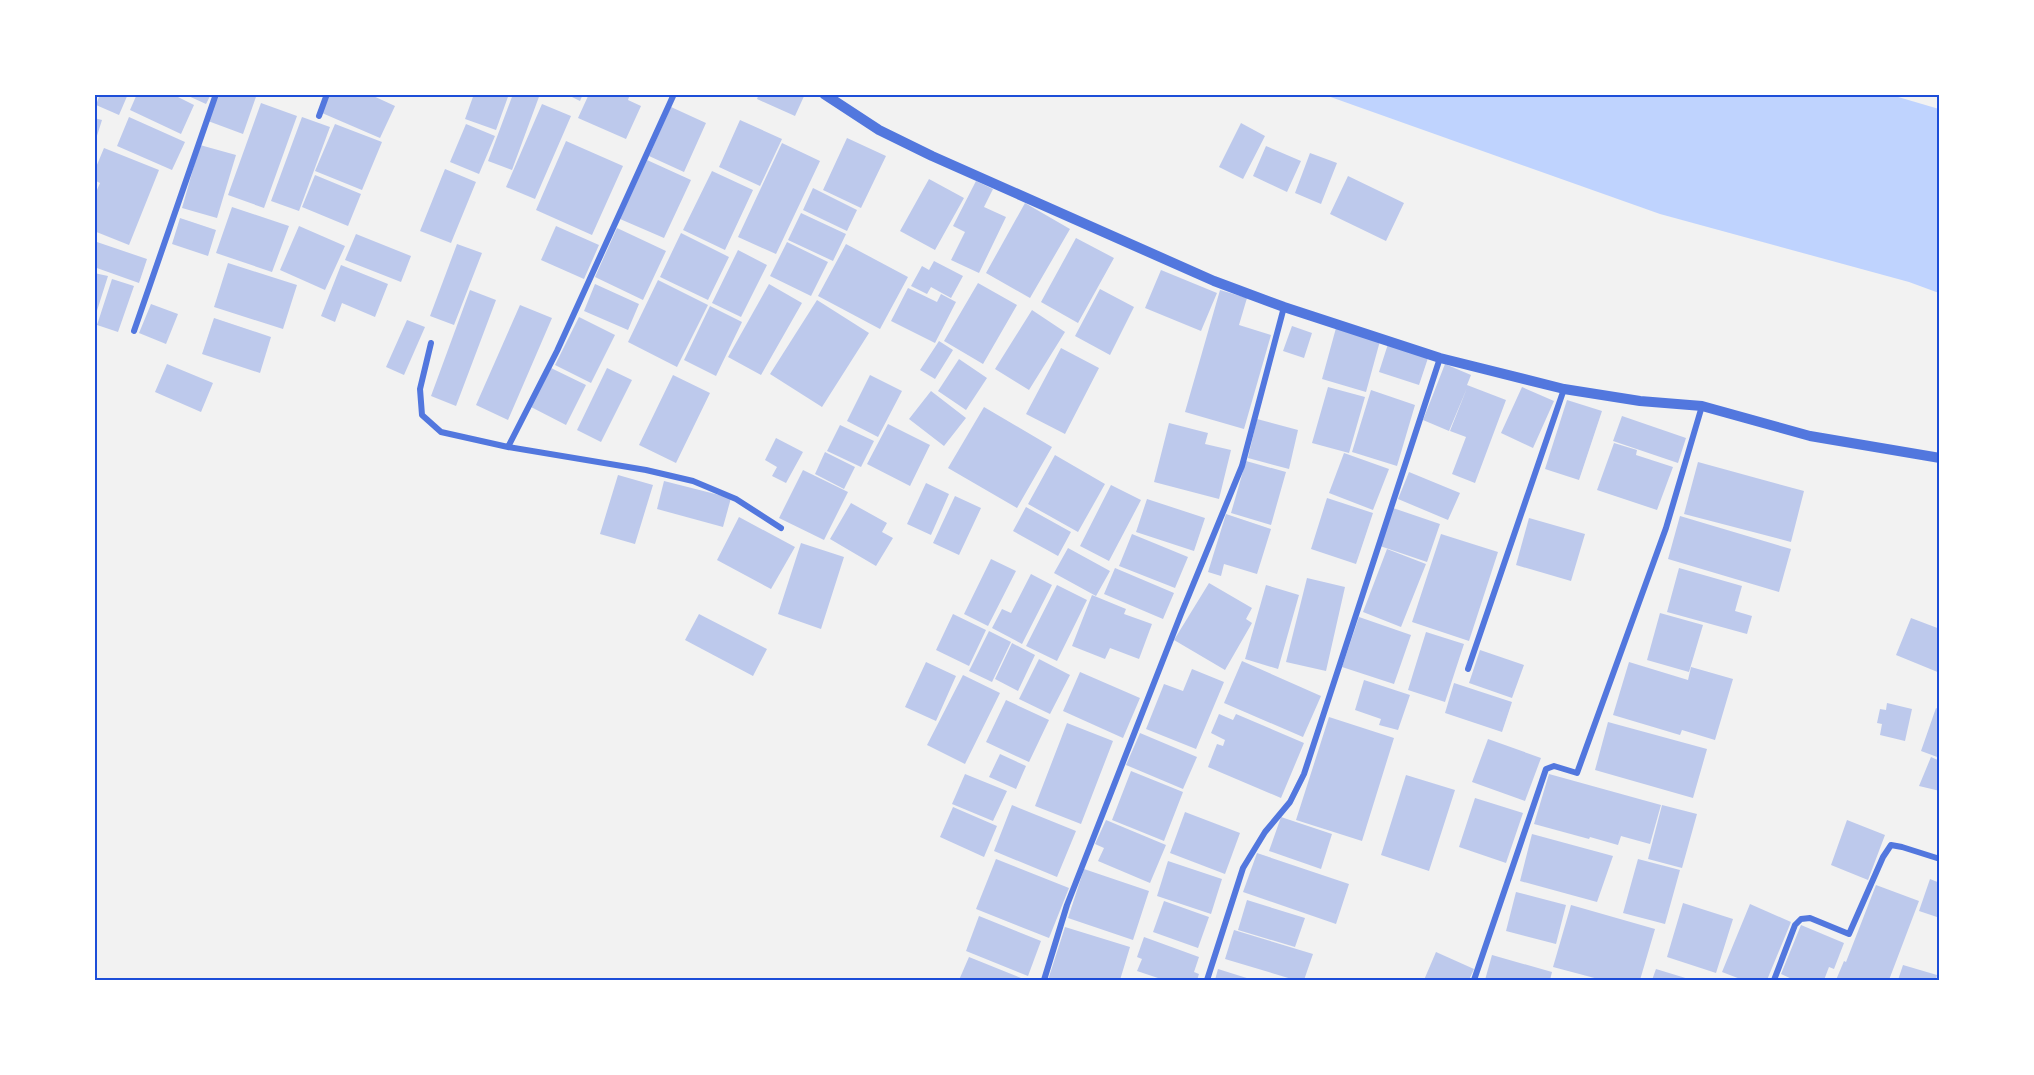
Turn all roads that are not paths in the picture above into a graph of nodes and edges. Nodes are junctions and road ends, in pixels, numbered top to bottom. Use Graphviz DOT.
graph roads {
  1 [pos="216,94"];
  2 [pos="327,94"];
  3 [pos="674,94"];
  4 [pos="824,94"];
  5 [pos="319,116"];
  6 [pos="1284,307"];
  7 [pos="134,331"];
  8 [pos="431,343"];
  9 [pos="1440,358"];
  10 [pos="1564,389"];
  11 [pos="1702,406"];
  12 [pos="508,447"];
  13 [pos="1940,458"];
  14 [pos="781,528"];
  15 [pos="1468,669"];
  16 [pos="1940,859"];
  17 [pos="1044,981"];
  18 [pos="1207,981"];
  19 [pos="1474,981"];
  20 [pos="1774,981"];
  1 -- 7 [label="street"];
  2 -- 5 [label="street"];
  3 -- 12 [label="street"];
  4 -- 6 [label="street"];
  6 -- 9 [label="street"];
  6 -- 17 [label="street"];
  8 -- 12 [label="street"];
  9 -- 10 [label="street"];
  9 -- 18 [label="street"];
  10 -- 11 [label="street"];
  10 -- 15 [label="street"];
  11 -- 13 [label="street"];
  11 -- 19 [label="street"];
  12 -- 14 [label="street"];
  16 -- 20 [label="street"];
}
